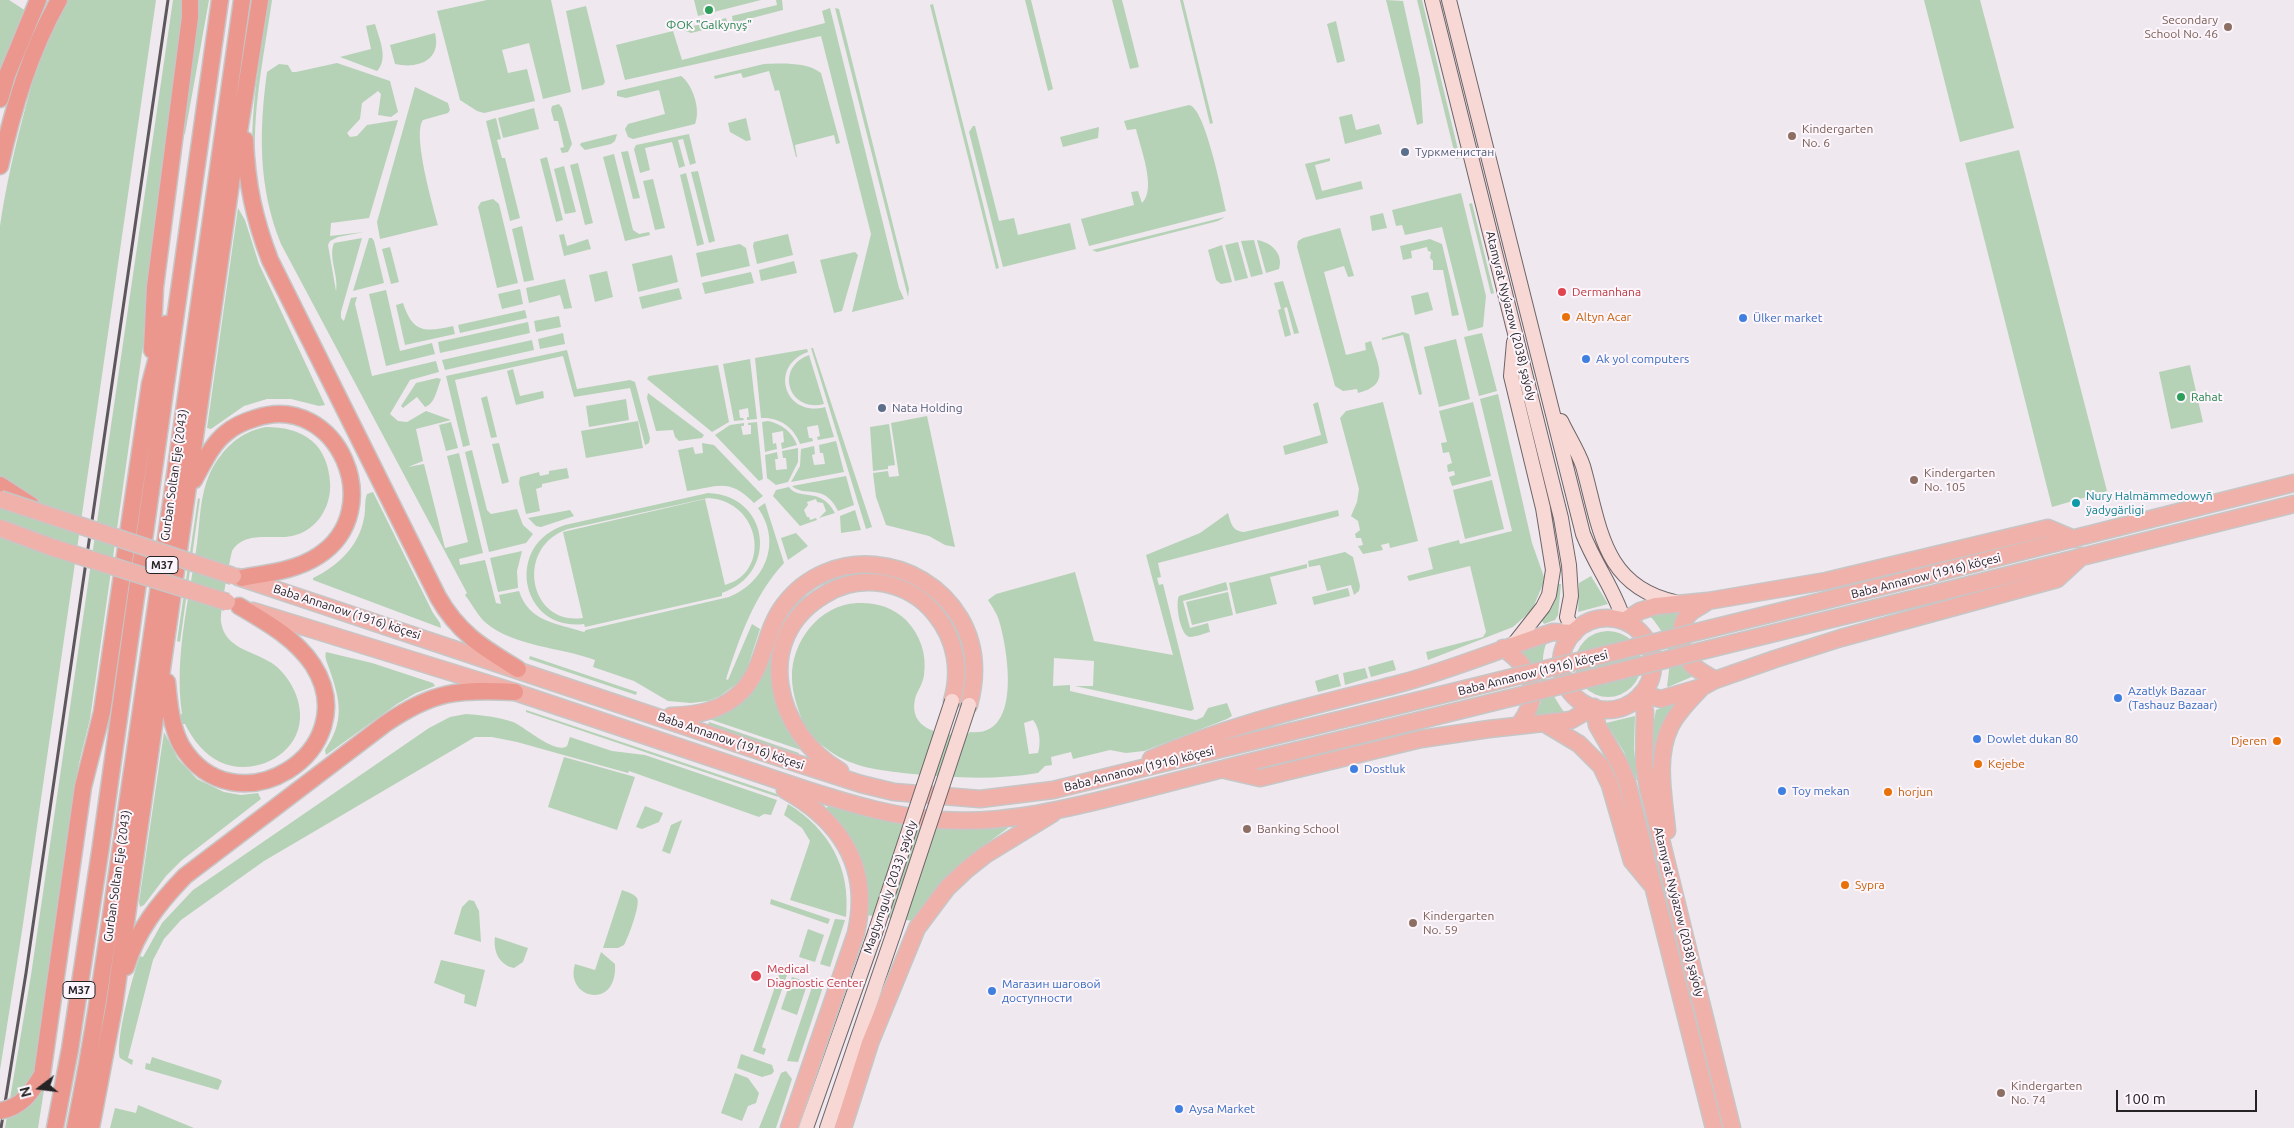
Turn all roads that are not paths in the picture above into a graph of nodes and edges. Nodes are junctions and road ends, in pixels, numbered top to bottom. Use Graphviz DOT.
graph roads {
  1 [pos="38,0"];
  2 [pos="59,0"];
  3 [pos="190,0"];
  4 [pos="220,0"];
  5 [pos="242,0"];
  6 [pos="260,0"];
  7 [pos="1432,0"];
  8 [pos="1449,0"];
  9 [pos="245,93"];
  10 [pos="0,99"];
  11 [pos="0,166"];
  12 [pos="183,257"];
  13 [pos="1515,331"];
  14 [pos="150,384"];
  15 [pos="1549,396"];
  16 [pos="2294,482"];
  17 [pos="0,485"];
  18 [pos="189,488"];
  19 [pos="0,499"];
  20 [pos="2289,506"];
  21 [pos="58,518"];
  22 [pos="0,528"];
  23 [pos="0,537"];
  24 [pos="2074,539"];
  25 [pos="52,547"];
  26 [pos="2082,556"];
  27 [pos="238,577"];
  28 [pos="1708,601"];
  29 [pos="1678,602"];
  30 [pos="233,604"];
  31 [pos="1624,621"];
  32 [pos="1574,633"];
  33 [pos="1509,646"];
  34 [pos="165,657"];
  35 [pos="518,669"];
  36 [pos="1709,684"];
  37 [pos="515,692"];
  38 [pos="1641,694"];
  39 [pos="952,701"];
  40 [pos="969,705"];
  41 [pos="1594,708"];
  42 [pos="102,712"];
  43 [pos="661,717"];
  44 [pos="1544,722"];
  45 [pos="1519,725"];
  46 [pos="1221,769"];
  47 [pos="756,772"];
  48 [pos="1112,776"];
  49 [pos="861,784"];
  50 [pos="1058,810"];
  51 [pos="100,852"];
  52 [pos="1671,883"];
  53 [pos="1654,888"];
  54 [pos="114,1007"];
  55 [pos="0,1111"];
  56 [pos="55,1128"];
  57 [pos="75,1128"];
  58 [pos="91,1128"];
  59 [pos="789,1128"];
  60 [pos="806,1128"];
  61 [pos="827,1128"];
  62 [pos="843,1128"];
  63 [pos="1714,1128"];
  64 [pos="1732,1128"];
  1 -- 10 [label="highway"];
  2 -- 11 [label="highway"];
  3 -- 14 [label="highway"];
  4 -- 12 [label="highway, Gurban Soltan Eje (2043) / M37"];
  5 -- 57 [label="highway, Gurban Soltan Eje (2043) / M37"];
  6 -- 9 [label="highway"];
  7 -- 13 [label="main road, Atamyrat Nyýazow (2038) şaýoly"];
  8 -- 15 [label="main road, Atamyrat Nyýazow (2038) şaýoly"];
  9 -- 18 [label="highway"];
  9 -- 35 [label="highway"];
  12 -- 14 [label="highway"];
  12 -- 51 [label="highway, Gurban Soltan Eje (2043) / M37"];
  13 -- 32 [label="main road, Atamyrat Nyýazow (2038) şaýoly"];
  13 -- 33 [label="main road"];
  14 -- 42 [label="highway"];
  15 -- 29 [label="main road"];
  15 -- 31 [label="main road, Atamyrat Nyýazow (2038) şaýoly"];
  16 -- 24 [label="main road, Baba Annanow (1916) köçesi"];
  17 -- 21 [label="highway, bridge"];
  18 -- 27 [label="highway"];
  18 -- 34 [label="highway"];
  19 -- 21 [label="main road, Baba Annanow (1916) köçesi, bridge"];
  20 -- 26 [label="main road, Baba Annanow (1916) köçesi"];
  21 -- 27 [label="main road, Baba Annanow (1916) köçesi, bridge"];
  22 -- 25 [label="main road, Baba Annanow (1916) köçesi, bridge"];
  23 -- 25 [label="highway, bridge"];
  24 -- 28 [label="main road"];
  24 -- 48 [label="main road, Baba Annanow (1916) köçesi, bridge"];
  25 -- 30 [label="main road, Baba Annanow (1916) köçesi, bridge"];
  26 -- 36 [label="main road"];
  26 -- 46 [label="main road, Baba Annanow (1916) köçesi, bridge"];
  27 -- 35 [label="main road, Baba Annanow (1916) köçesi"];
  28 -- 29 [label="main road"];
  28 -- 36 [label="main road"];
  29 -- 31 [label="main road"];
  30 -- 34 [label="highway"];
  30 -- 37 [label="main road, Baba Annanow (1916) köçesi"];
  31 -- 32 [label="main road"];
  31 -- 38 [label="main road"];
  32 -- 33 [label="main road"];
  32 -- 41 [label="main road"];
  33 -- 45 [label="main road"];
  33 -- 48 [label="main road"];
  34 -- 54 [label="highway"];
  35 -- 43 [label="main road, Baba Annanow (1916) köçesi"];
  36 -- 38 [label="main road"];
  36 -- 52 [label="main road"];
  37 -- 47 [label="main road, Baba Annanow (1916) köçesi"];
  37 -- 54 [label="highway"];
  38 -- 41 [label="main road"];
  38 -- 52 [label="main road, Atamyrat Nyýazow (2038) şaýoly"];
  39 -- 49 [label="main road"];
  39 -- 60 [label="main road, Magtymguly (2033) şaýoly, bridge"];
  40 -- 43 [label="main road"];
  40 -- 61 [label="main road, Magtymguly (2033) şaýoly, bridge"];
  41 -- 44 [label="main road"];
  41 -- 53 [label="main road, Atamyrat Nyýazow (2038) şaýoly"];
  42 -- 51 [label="highway"];
  42 -- 55 [label="highway, bridge"];
  43 -- 49 [label="main road, Baba Annanow (1916) köçesi"];
  44 -- 45 [label="main road"];
  44 -- 53 [label="main road"];
  45 -- 46 [label="main road"];
  46 -- 50 [label="main road, Baba Annanow (1916) köçesi"];
  47 -- 50 [label="main road, Baba Annanow (1916) köçesi"];
  47 -- 59 [label="main road"];
  48 -- 49 [label="main road, Baba Annanow (1916) köçesi"];
  50 -- 62 [label="main road"];
  51 -- 56 [label="highway, Gurban Soltan Eje (2043) / M37"];
  52 -- 64 [label="main road, Atamyrat Nyýazow (2038) şaýoly"];
  53 -- 63 [label="main road, Atamyrat Nyýazow (2038) şaýoly"];
  54 -- 58 [label="highway"];
}
